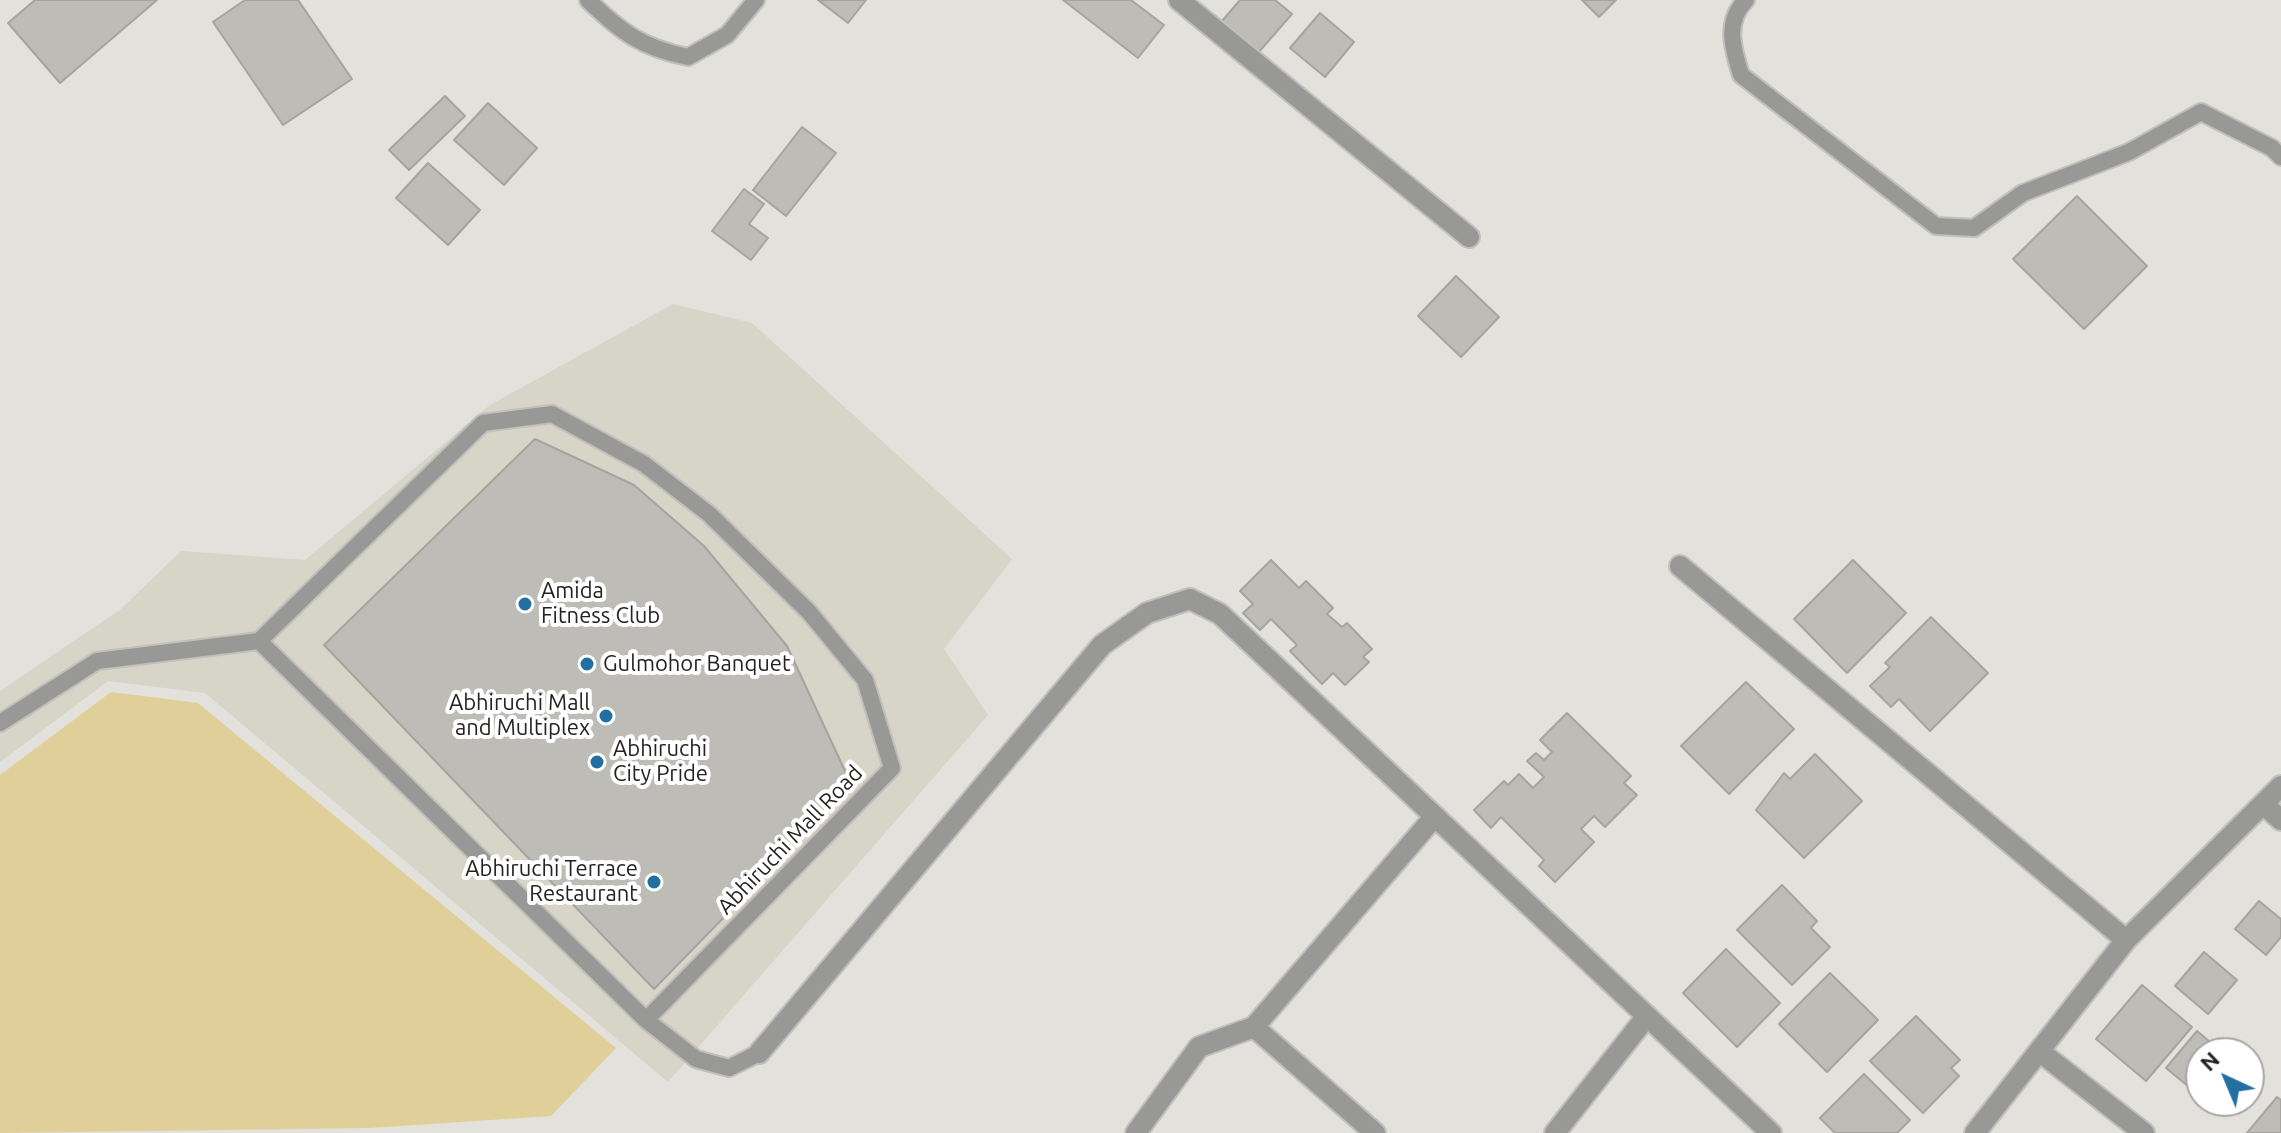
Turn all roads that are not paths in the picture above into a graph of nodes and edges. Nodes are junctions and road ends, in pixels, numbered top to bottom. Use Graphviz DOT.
graph roads {
  1 [pos="588,0"];
  2 [pos="756,0"];
  3 [pos="1179,0"];
  4 [pos="1746,0"];
  5 [pos="2281,157"];
  6 [pos="1469,237"];
  7 [pos="1680,566"];
  8 [pos="259,641"];
  9 [pos="0,723"];
  10 [pos="2281,786"];
  11 [pos="2263,804"];
  12 [pos="1435,816"];
  13 [pos="2281,820"];
  14 [pos="2126,940"];
  15 [pos="1647,1016"];
  16 [pos="646,1020"];
  17 [pos="1254,1027"];
  18 [pos="2039,1051"];
  19 [pos="759,1053"];
  20 [pos="1136,1133"];
  21 [pos="1375,1133"];
  22 [pos="1555,1133"];
  23 [pos="1771,1133"];
  24 [pos="1975,1133"];
  25 [pos="2144,1133"];
  1 -- 2 [label="lane"];
  3 -- 6 [label="street"];
  4 -- 5 [label="lane"];
  7 -- 14 [label="street"];
  8 -- 9 [label="lane"];
  8 -- 16 [label="lane"];
  8 -- 16 [label="lane, Abhiruchi Mall Road"];
  10 -- 11 [label="street"];
  11 -- 13 [label="street"];
  11 -- 14 [label="street"];
  12 -- 15 [label="street"];
  12 -- 17 [label="street"];
  12 -- 19 [label="street"];
  14 -- 18 [label="street"];
  15 -- 22 [label="street"];
  15 -- 23 [label="street"];
  16 -- 19 [label="lane"];
  17 -- 20 [label="street"];
  17 -- 21 [label="street"];
  18 -- 24 [label="street"];
  18 -- 25 [label="street"];
}
